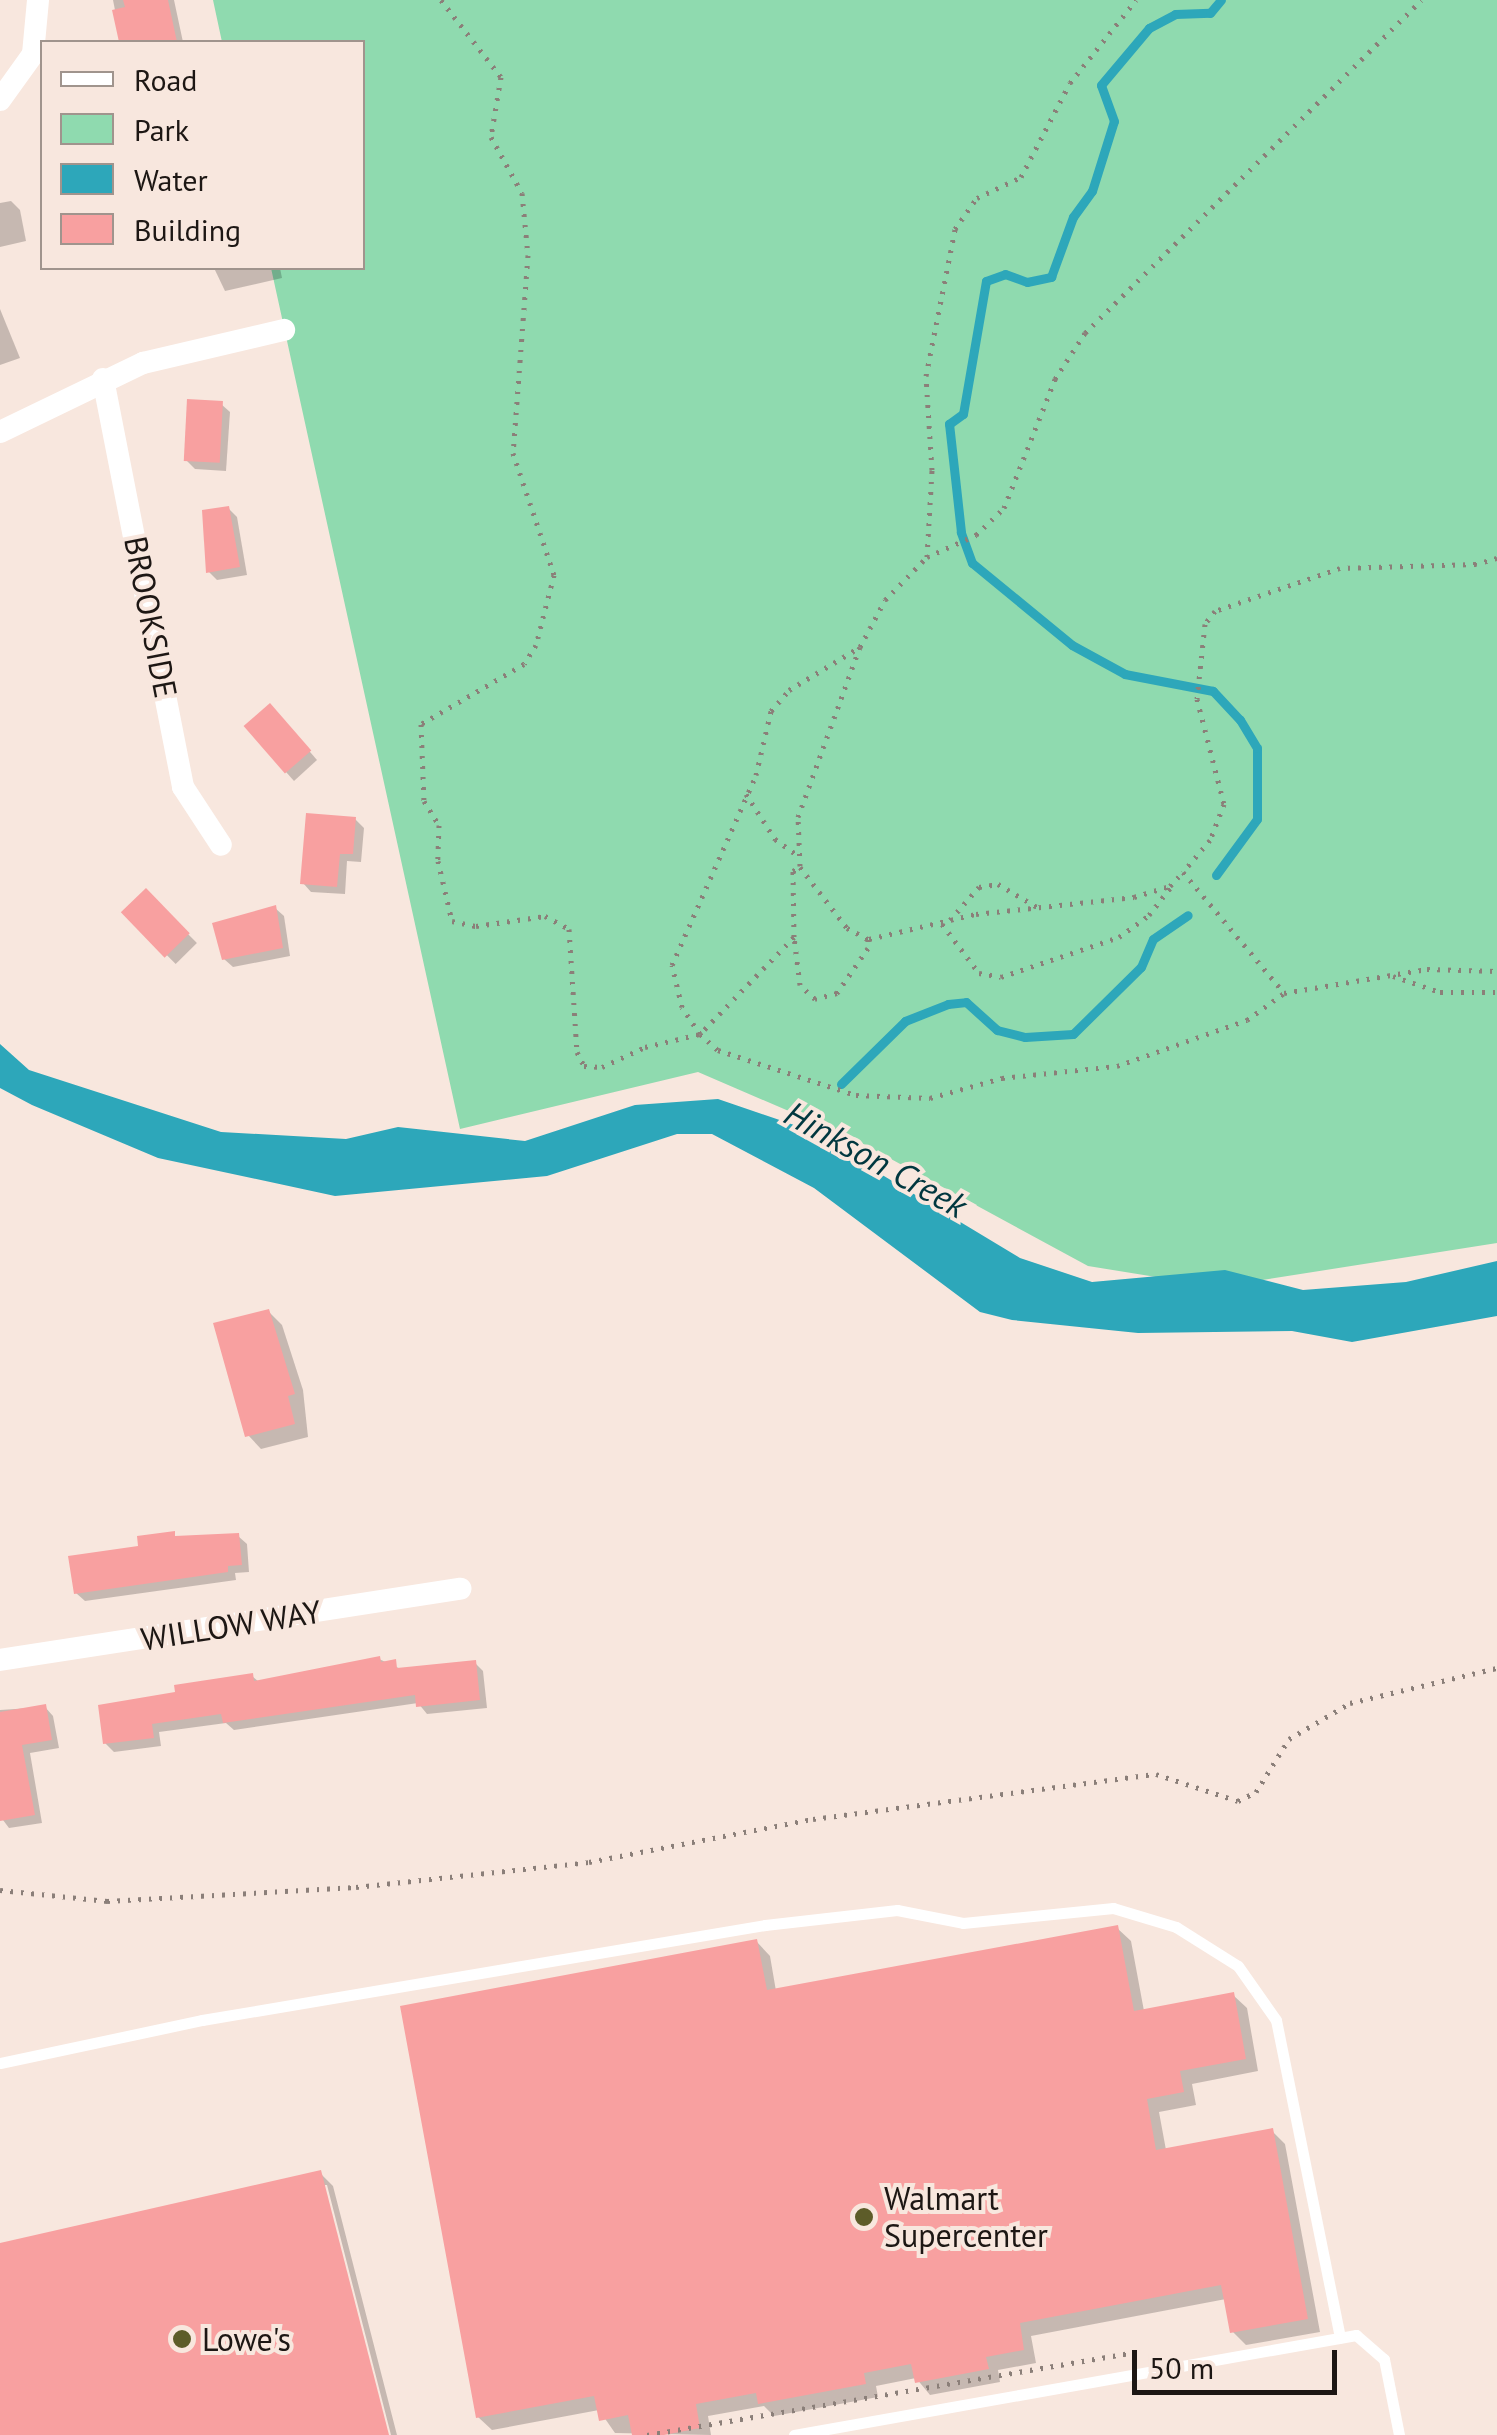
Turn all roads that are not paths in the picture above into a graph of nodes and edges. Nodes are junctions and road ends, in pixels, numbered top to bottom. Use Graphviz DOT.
graph roads {
  1 [pos="38,0"];
  2 [pos="0,100"];
  3 [pos="284,330"];
  4 [pos="103,379"];
  5 [pos="0,432"];
  6 [pos="221,844"];
  7 [pos="461,1589"];
  8 [pos="0,1660"];
  9 [pos="0,2063"];
  10 [pos="1340,2338"];
  11 [pos="794,2435"];
  12 [pos="1399,2435"];
  1 -- 2 [label="street"];
  3 -- 4 [label="street"];
  4 -- 5 [label="street"];
  4 -- 6 [label="street, BROOKSIDE"];
  7 -- 8 [label="street, WILLOW WAY"];
  9 -- 10 [label="lane"];
  10 -- 11 [label="lane"];
  10 -- 12 [label="lane"];
}
